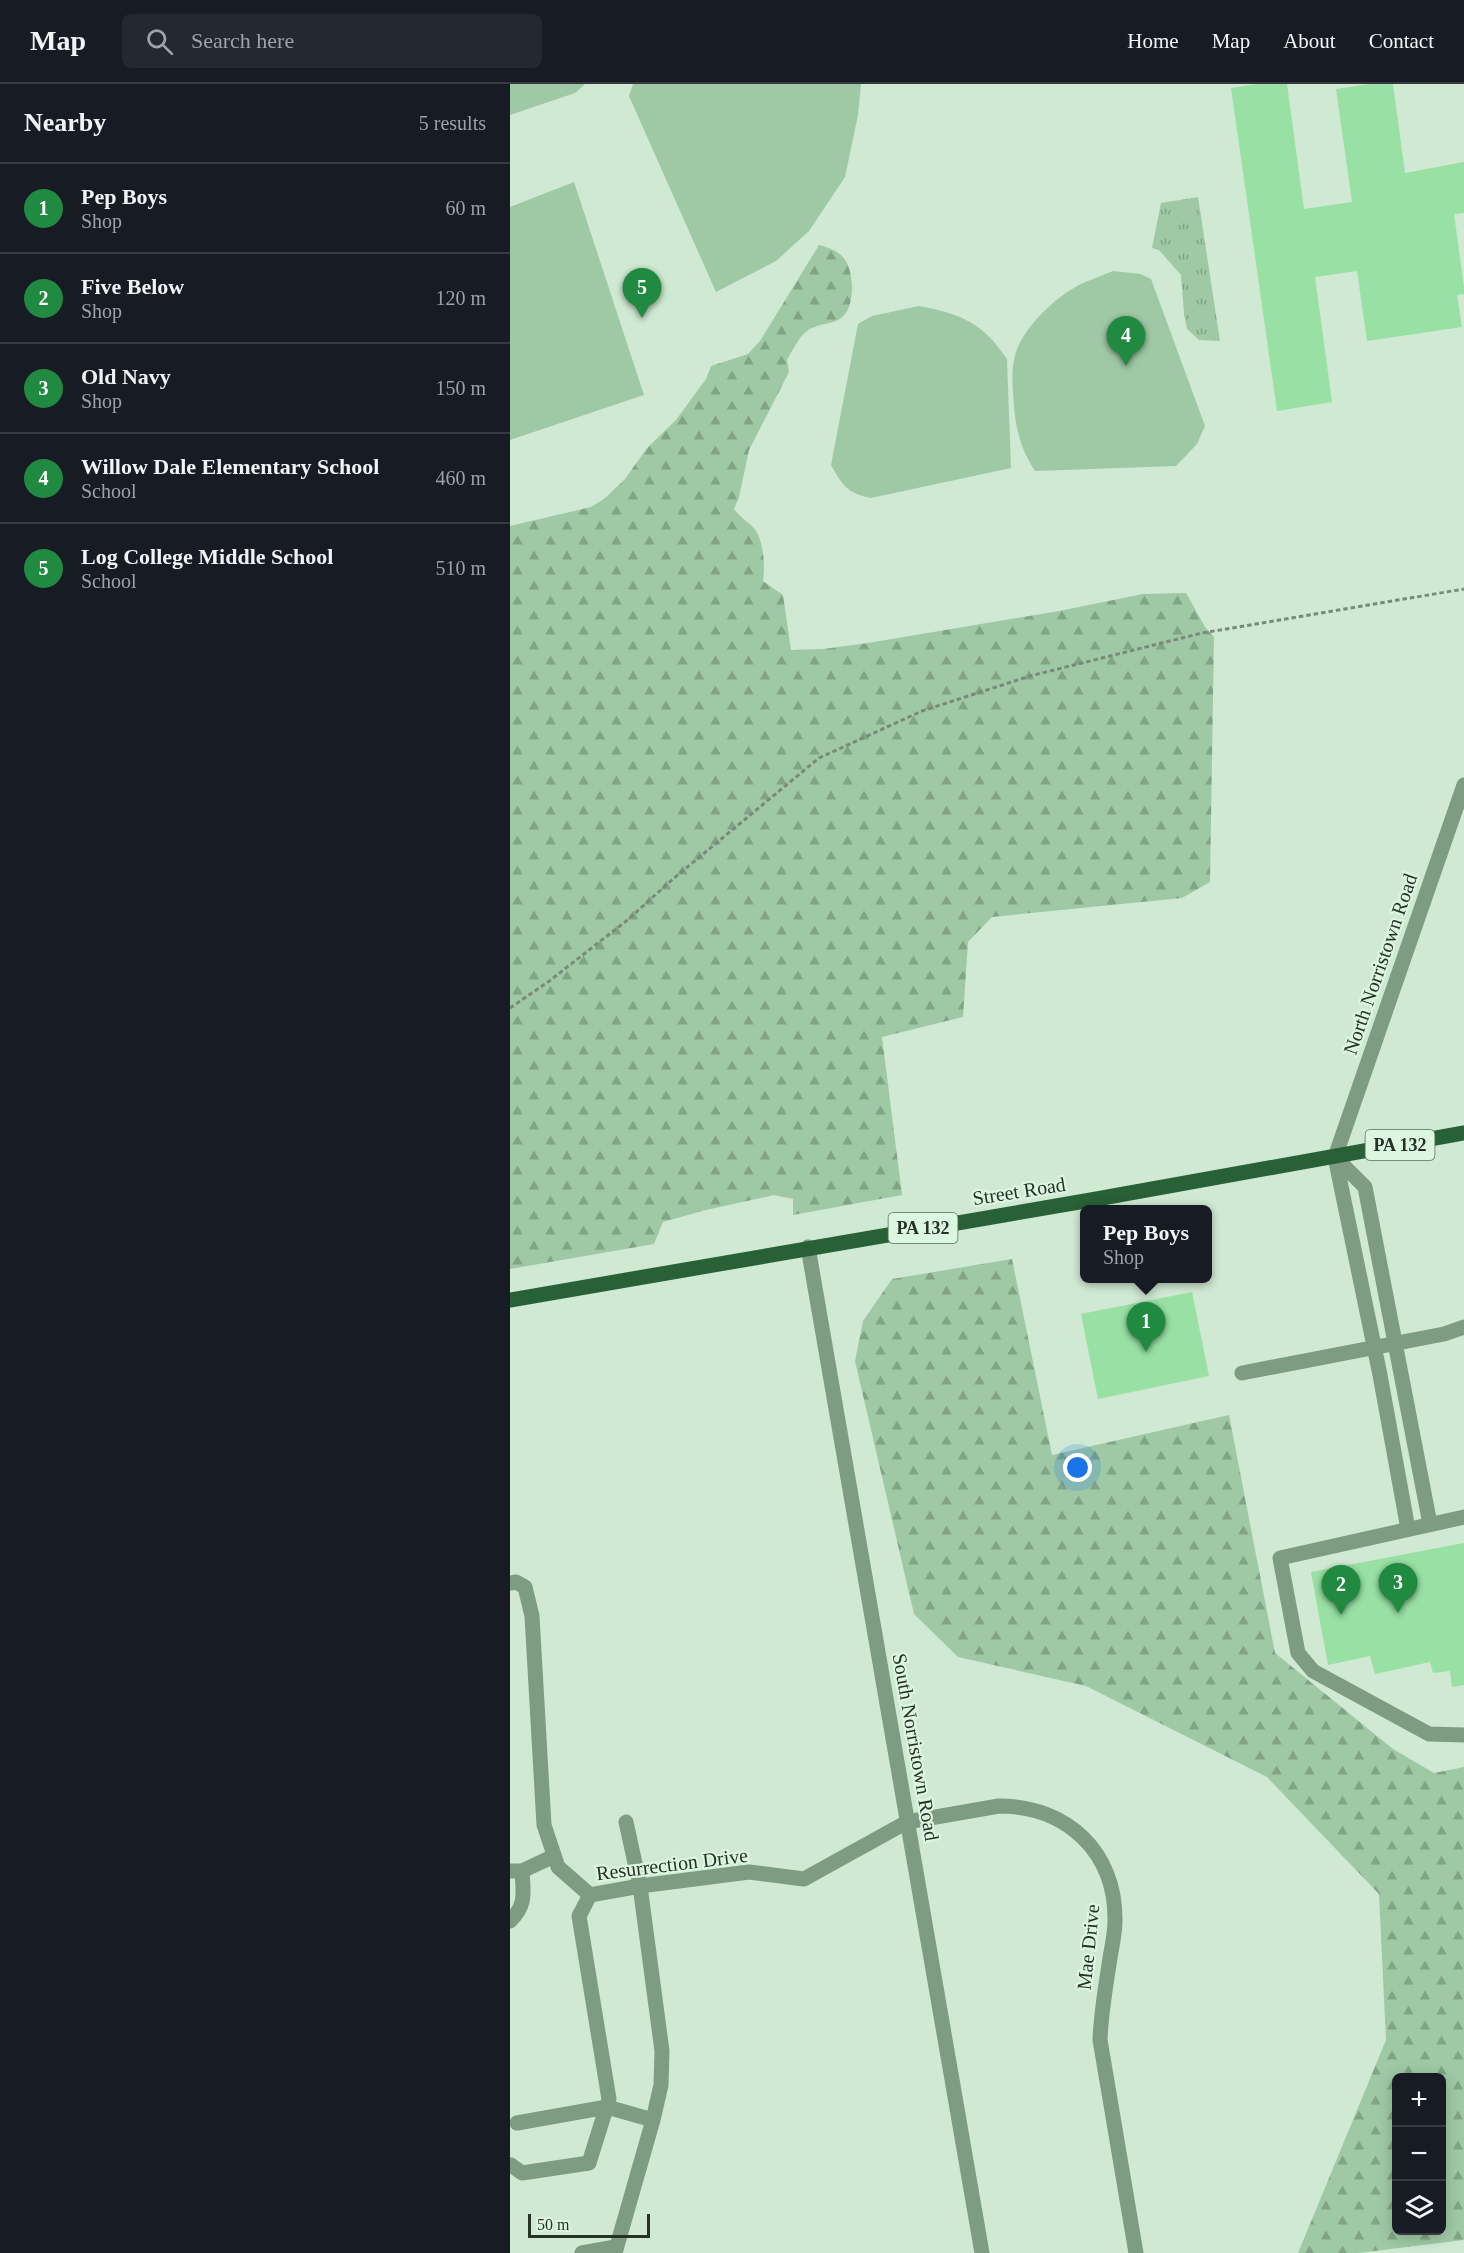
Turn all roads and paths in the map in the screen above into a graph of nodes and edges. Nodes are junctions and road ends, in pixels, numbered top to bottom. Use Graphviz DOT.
graph roads {
  1 [pos="1464,589"];
  2 [pos="1463,793"];
  3 [pos="510,1008"];
  4 [pos="1464,1133"];
  5 [pos="1335,1157"];
  6 [pos="808,1247"];
  7 [pos="510,1300"];
  8 [pos="1464,1328"];
  9 [pos="1395,1342"];
  10 [pos="1374,1346"];
  11 [pos="1242,1373"];
  12 [pos="1464,1517"];
  13 [pos="1430,1524"];
  14 [pos="1408,1529"];
  15 [pos="510,1583"];
  16 [pos="1464,1735"];
  17 [pos="626,1822"];
  18 [pos="907,1822"];
  19 [pos="554,1856"];
  20 [pos="516,1871"];
  21 [pos="640,1886"];
  22 [pos="590,1895"];
  23 [pos="510,1921"];
  24 [pos="607,2107"];
  25 [pos="652,2120"];
  26 [pos="517,2123"];
  27 [pos="511,2165"];
  28 [pos="615,2250"];
  29 [pos="582,2253"];
  30 [pos="982,2253"];
  31 [pos="1136,2253"];
  1 -- 3 [label="path"];
  2 -- 5 [label="street, North Norristown Road"];
  4 -- 5 [label="main road, Street Road / PA 132"];
  5 -- 6 [label="main road, Street Road / PA 132"];
  5 -- 9 [label="street"];
  5 -- 10 [label="street"];
  6 -- 7 [label="main road, Street Road / PA 132"];
  6 -- 18 [label="street, South Norristown Road"];
  8 -- 9 [label="street"];
  9 -- 10 [label="street"];
  9 -- 13 [label="street"];
  10 -- 11 [label="street"];
  10 -- 14 [label="street"];
  12 -- 13 [label="street"];
  13 -- 14 [label="street"];
  14 -- 16 [label="street"];
  15 -- 19 [label="street, Resurrection Drive"];
  17 -- 21 [label="street"];
  18 -- 21 [label="street, Resurrection Drive"];
  18 -- 30 [label="street, South Norristown Road"];
  18 -- 31 [label="street, Mae Drive"];
  19 -- 20 [label="street"];
  19 -- 22 [label="street, Resurrection Drive"];
  20 -- 23 [label="street"];
  21 -- 22 [label="street, Resurrection Drive"];
  21 -- 25 [label="street"];
  22 -- 24 [label="street"];
  24 -- 25 [label="street"];
  24 -- 26 [label="street"];
  24 -- 27 [label="street"];
  25 -- 28 [label="street"];
  28 -- 29 [label="street"];
}
